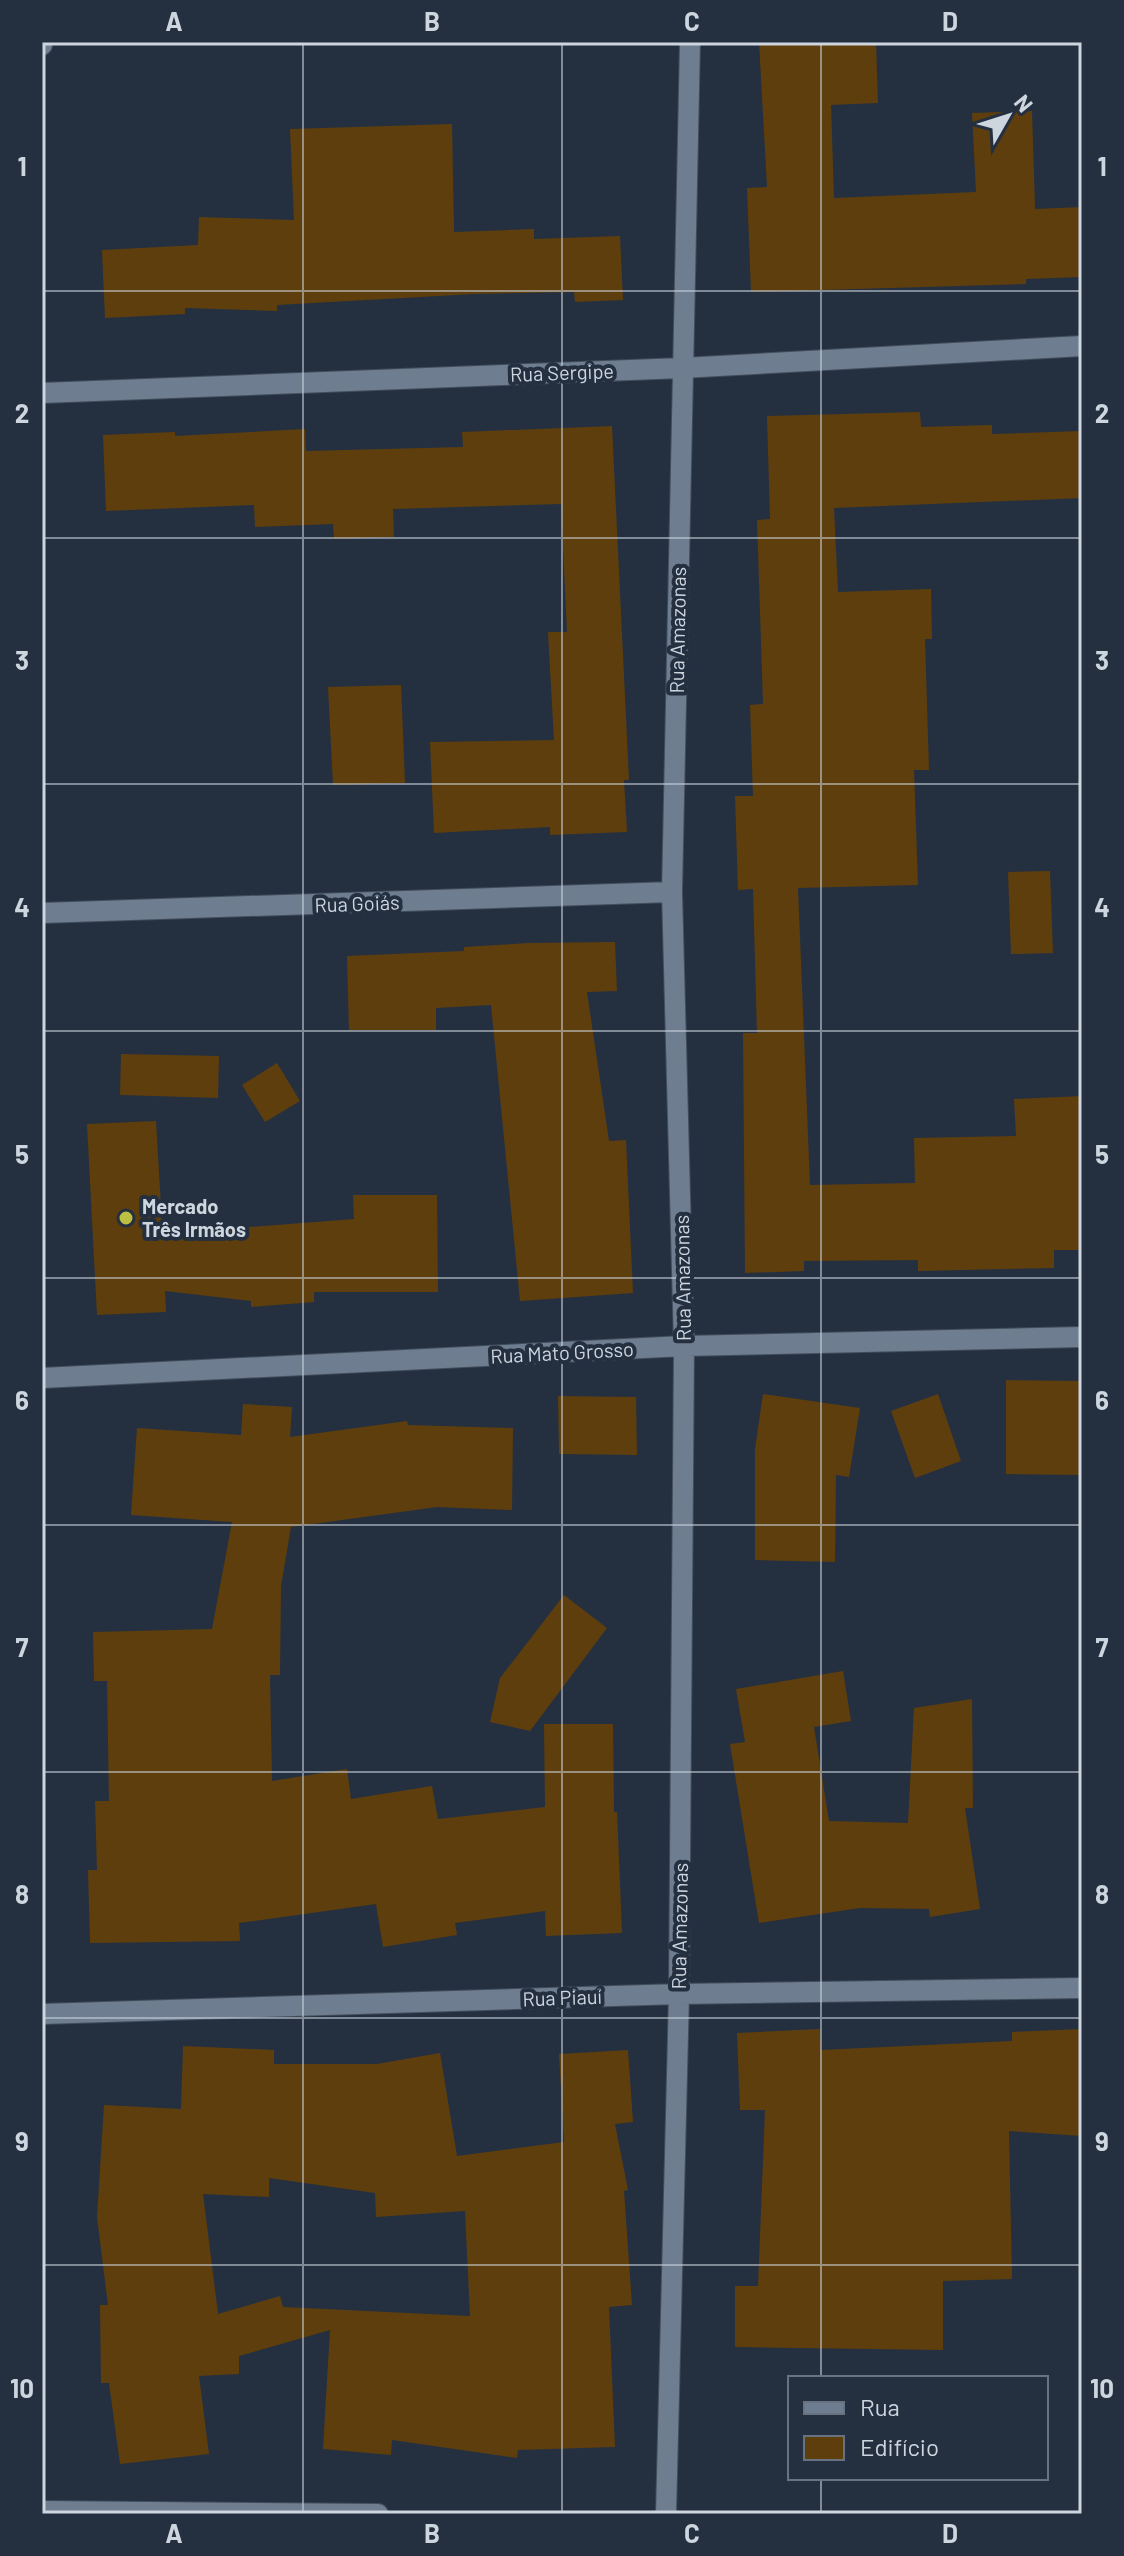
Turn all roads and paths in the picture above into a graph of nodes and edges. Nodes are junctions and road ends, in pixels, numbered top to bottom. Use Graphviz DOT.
graph roads {
  1 [pos="690,42"];
  2 [pos="1082,346"];
  3 [pos="682,368"];
  4 [pos="42,393"];
  5 [pos="672,892"];
  6 [pos="42,913"];
  7 [pos="1082,1337"];
  8 [pos="684,1346"];
  9 [pos="42,1378"];
  10 [pos="1082,1988"];
  11 [pos="679,1994"];
  12 [pos="42,2014"];
  13 [pos="42,2511"];
  14 [pos="378,2514"];
  15 [pos="666,2514"];
  1 -- 3 [label="street, Rua Amazonas"];
  2 -- 3 [label="street, Rua Sergipe"];
  3 -- 4 [label="street, Rua Sergipe"];
  3 -- 5 [label="street, Rua Amazonas"];
  5 -- 6 [label="street, Rua Goiás"];
  5 -- 8 [label="street, Rua Amazonas"];
  7 -- 8 [label="street, Rua Mato Grosso"];
  8 -- 9 [label="street, Rua Mato Grosso"];
  8 -- 11 [label="street, Rua Amazonas"];
  10 -- 11 [label="street, Rua Piauí"];
  11 -- 12 [label="street, Rua Piauí"];
  11 -- 15 [label="street, Rua Amazonas"];
  13 -- 14 [label="street"];
}
